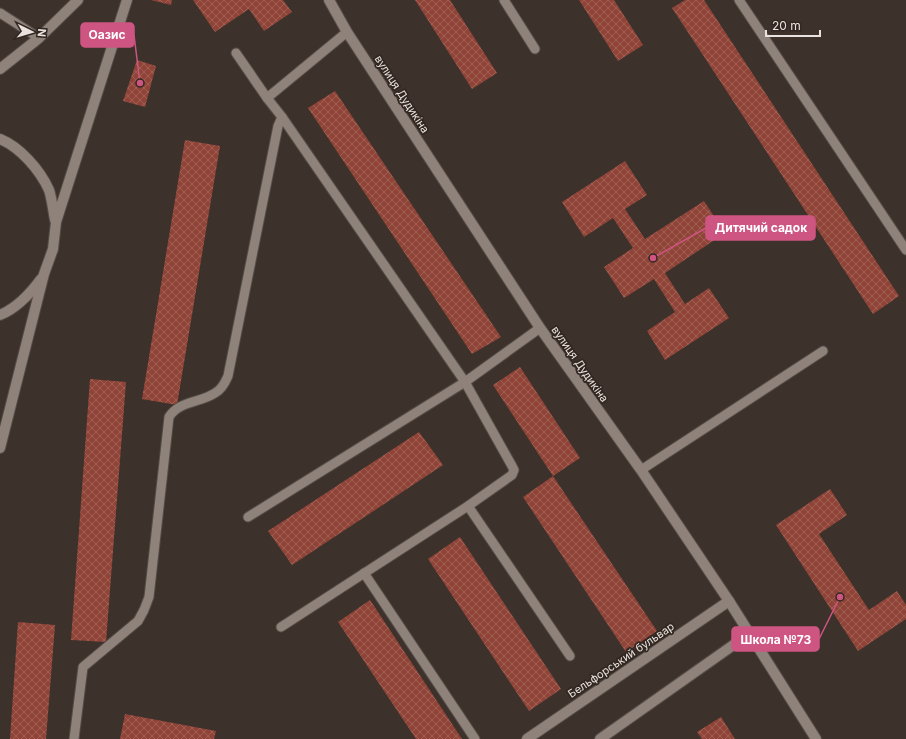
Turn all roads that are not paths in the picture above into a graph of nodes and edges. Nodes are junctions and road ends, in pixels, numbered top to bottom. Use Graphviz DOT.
graph roads {
  1 [pos="78,0"];
  2 [pos="127,0"];
  3 [pos="328,0"];
  4 [pos="504,0"];
  5 [pos="739,0"];
  6 [pos="0,13"];
  7 [pos="347,32"];
  8 [pos="39,38"];
  9 [pos="535,49"];
  10 [pos="236,53"];
  11 [pos="0,69"];
  12 [pos="267,98"];
  13 [pos="282,117"];
  14 [pos="0,139"];
  15 [pos="56,222"];
  16 [pos="906,250"];
  17 [pos="44,274"];
  18 [pos="0,315"];
  19 [pos="540,328"];
  20 [pos="823,351"];
  21 [pos="465,382"];
  22 [pos="0,447"];
  23 [pos="641,470"];
  24 [pos="468,506"];
  25 [pos="248,517"];
  26 [pos="364,573"];
  27 [pos="729,601"];
  28 [pos="281,627"];
  29 [pos="749,634"];
  30 [pos="570,656"];
  31 [pos="74,739"];
  32 [pos="476,739"];
  33 [pos="527,739"];
  34 [pos="600,739"];
  35 [pos="816,739"];
  1 -- 8 [label="street"];
  2 -- 15 [label="street"];
  3 -- 7 [label="street, вулиця Дудикіна"];
  4 -- 9 [label="lane"];
  5 -- 16 [label="lane"];
  6 -- 8 [label="lane"];
  7 -- 12 [label="lane"];
  7 -- 19 [label="street, вулиця Дудикіна"];
  8 -- 11 [label="street"];
  10 -- 12 [label="lane"];
  12 -- 13 [label="lane"];
  13 -- 21 [label="lane"];
  13 -- 31 [label="lane"];
  14 -- 15 [label="street"];
  15 -- 17 [label="street"];
  17 -- 18 [label="street"];
  17 -- 22 [label="street"];
  19 -- 21 [label="lane"];
  19 -- 23 [label="street, вулиця Дудикіна"];
  20 -- 23 [label="lane"];
  21 -- 24 [label="lane"];
  21 -- 25 [label="lane"];
  23 -- 27 [label="street, вулиця Дудикіна"];
  24 -- 26 [label="lane"];
  24 -- 30 [label="lane"];
  26 -- 28 [label="lane"];
  26 -- 32 [label="lane"];
  27 -- 29 [label="street, вулиця Дудикіна"];
  27 -- 33 [label="street, Бельфорський бульвар"];
  29 -- 34 [label="street"];
  29 -- 35 [label="street, вулиця Дудикіна"];
}
